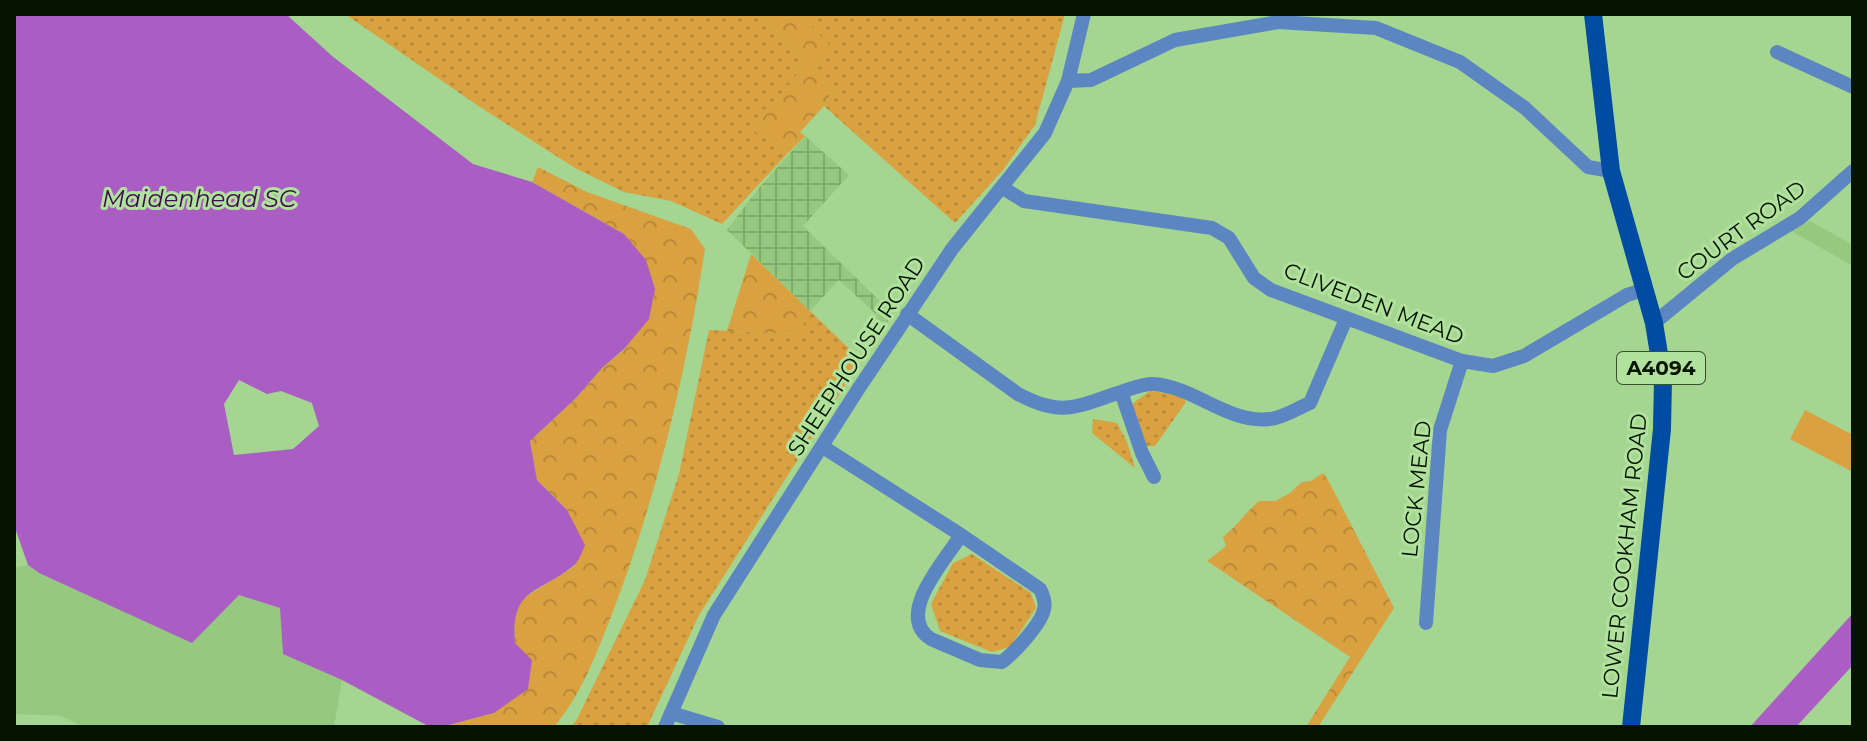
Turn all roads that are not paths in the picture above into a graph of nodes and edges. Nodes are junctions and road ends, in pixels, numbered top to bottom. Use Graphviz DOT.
graph roads {
  1 [pos="1084,14"];
  2 [pos="1593,14"];
  3 [pos="1376,21"];
  4 [pos="1777,52"];
  5 [pos="1068,81"];
  6 [pos="1853,87"];
  7 [pos="1611,171"];
  8 [pos="1853,171"];
  9 [pos="1003,188"];
  10 [pos="1646,289"];
  11 [pos="907,314"];
  12 [pos="1346,319"];
  13 [pos="1654,323"];
  14 [pos="1462,361"];
  15 [pos="1121,392"];
  16 [pos="823,447"];
  17 [pos="1154,477"];
  18 [pos="961,535"];
  19 [pos="1426,623"];
  20 [pos="671,713"];
  21 [pos="665,727"];
  22 [pos="718,727"];
  23 [pos="1631,727"];
  1 -- 5 [label="street, SHEEPHOUSE ROAD"];
  2 -- 7 [label="main road, LOWER COOKHAM ROAD / A4094"];
  3 -- 5 [label="street"];
  3 -- 7 [label="street"];
  4 -- 6 [label="street"];
  5 -- 9 [label="street, SHEEPHOUSE ROAD"];
  7 -- 10 [label="main road, LOWER COOKHAM ROAD / A4094"];
  8 -- 13 [label="street, COURT ROAD"];
  9 -- 11 [label="street, SHEEPHOUSE ROAD"];
  9 -- 12 [label="street, CLIVEDEN MEAD"];
  10 -- 13 [label="main road, LOWER COOKHAM ROAD / A4094"];
  10 -- 14 [label="street, CLIVEDEN MEAD"];
  11 -- 15 [label="street"];
  11 -- 16 [label="street, SHEEPHOUSE ROAD"];
  12 -- 14 [label="street, CLIVEDEN MEAD"];
  12 -- 15 [label="street"];
  13 -- 23 [label="main road, LOWER COOKHAM ROAD / A4094"];
  14 -- 19 [label="street, LOCK MEAD"];
  15 -- 17 [label="street"];
  16 -- 18 [label="street"];
  16 -- 20 [label="street, SHEEPHOUSE ROAD"];
  18 -- 18 [label="street"];
  20 -- 21 [label="street, SHEEPHOUSE ROAD"];
  20 -- 22 [label="street"];
}
